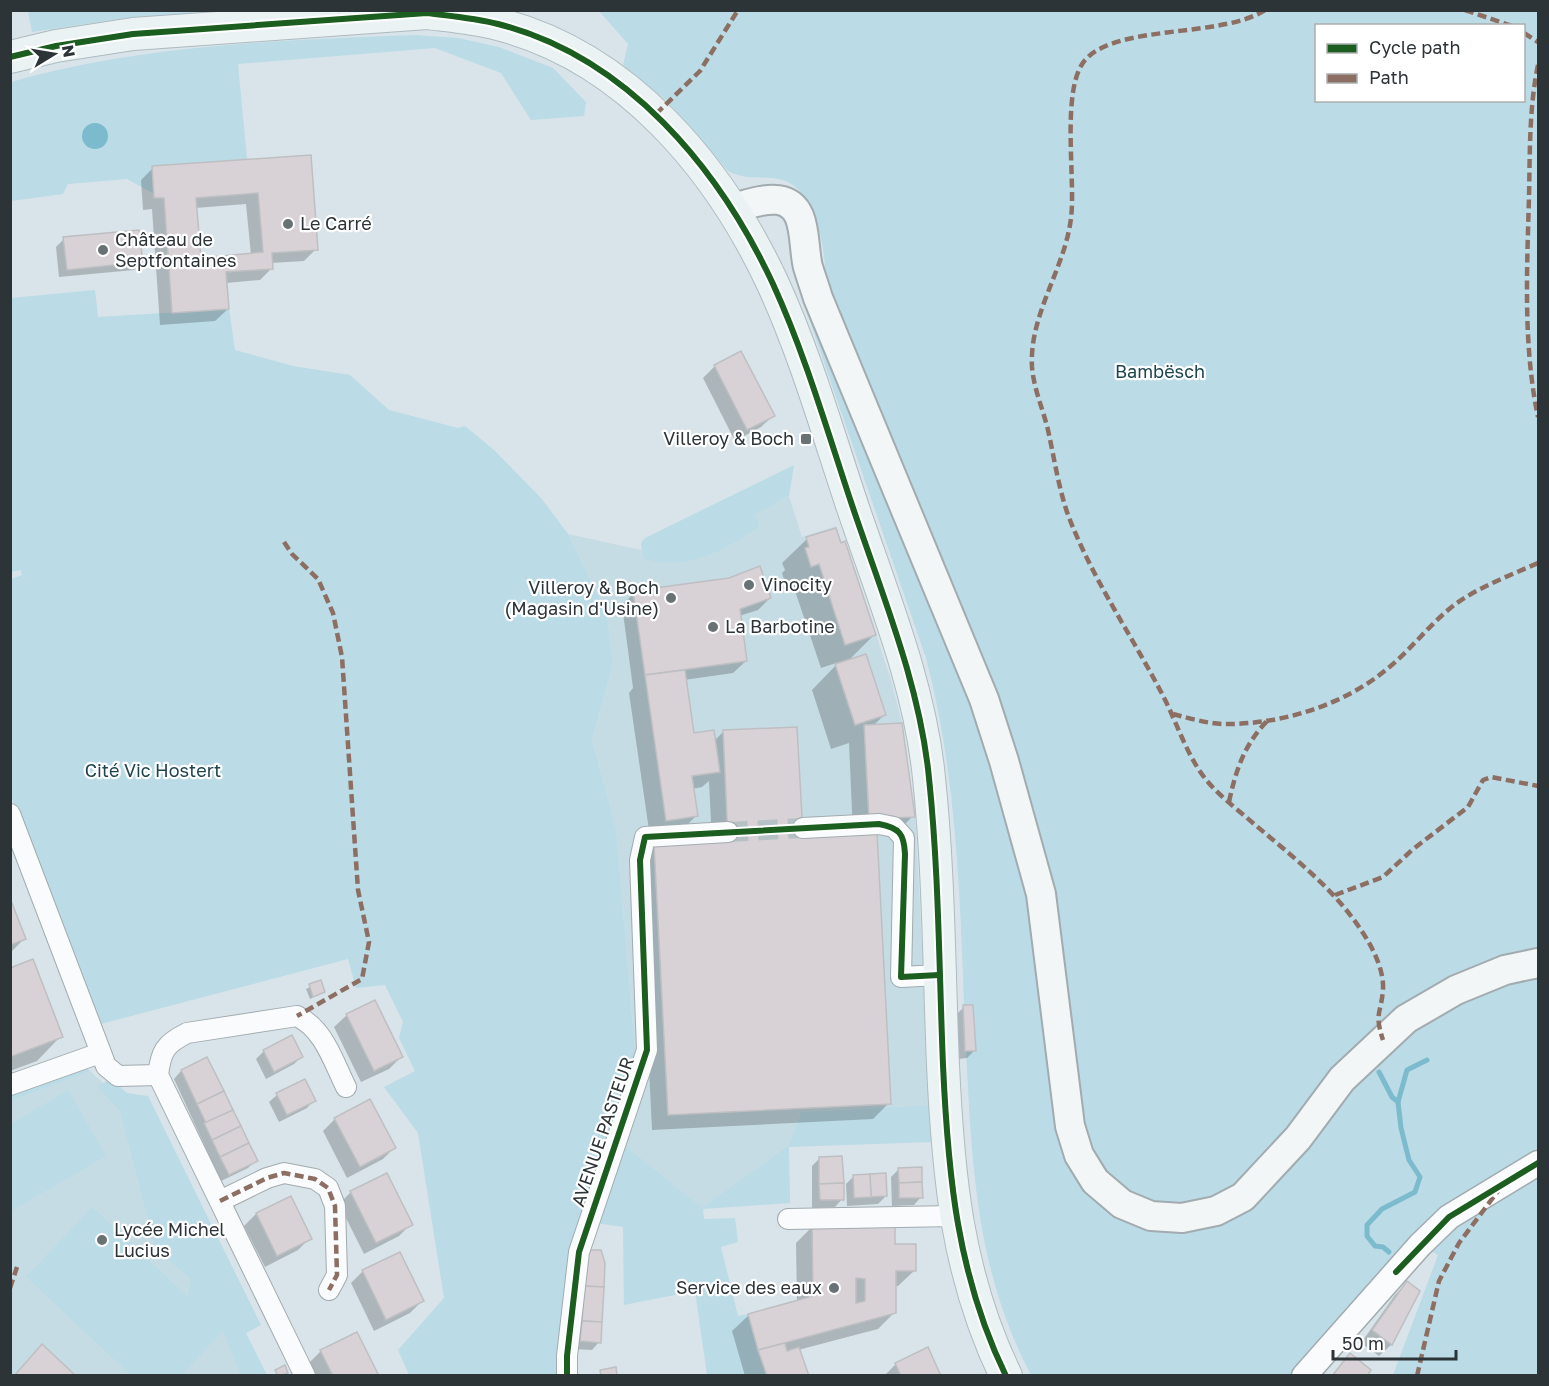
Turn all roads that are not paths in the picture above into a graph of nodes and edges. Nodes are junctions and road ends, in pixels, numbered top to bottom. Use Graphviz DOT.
graph roads {
  1 [pos="233,10"];
  2 [pos="425,12"];
  3 [pos="326,13"];
  4 [pos="203,28"];
  5 [pos="12,56"];
  6 [pos="733,208"];
  7 [pos="10,814"];
  8 [pos="802,828"];
  9 [pos="728,832"];
  10 [pos="1539,963"];
  11 [pos="939,975"];
  12 [pos="100,1053"];
  13 [pos="158,1075"];
  14 [pos="10,1085"];
  15 [pos="346,1087"];
  16 [pos="1539,1163"];
  17 [pos="220,1201"];
  18 [pos="955,1216"];
  19 [pos="788,1220"];
  20 [pos="329,1290"];
  21 [pos="305,1376"];
  22 [pos="567,1376"];
  23 [pos="1006,1376"];
  24 [pos="1304,1376"];
  1 -- 4 [label="main road"];
  2 -- 3 [label="main road"];
  2 -- 6 [label="main road"];
  3 -- 4 [label="main road"];
  4 -- 5 [label="main road"];
  6 -- 10 [label="main road"];
  6 -- 11 [label="main road"];
  7 -- 12 [label="street"];
  8 -- 11 [label="street"];
  9 -- 22 [label="street, AVENUE PASTEUR"];
  11 -- 18 [label="main road"];
  12 -- 13 [label="street"];
  12 -- 14 [label="street"];
  13 -- 15 [label="street"];
  13 -- 17 [label="street"];
  16 -- 24 [label="street"];
  17 -- 20 [label="street"];
  17 -- 21 [label="street"];
  18 -- 19 [label="street"];
  18 -- 23 [label="main road"];
}
